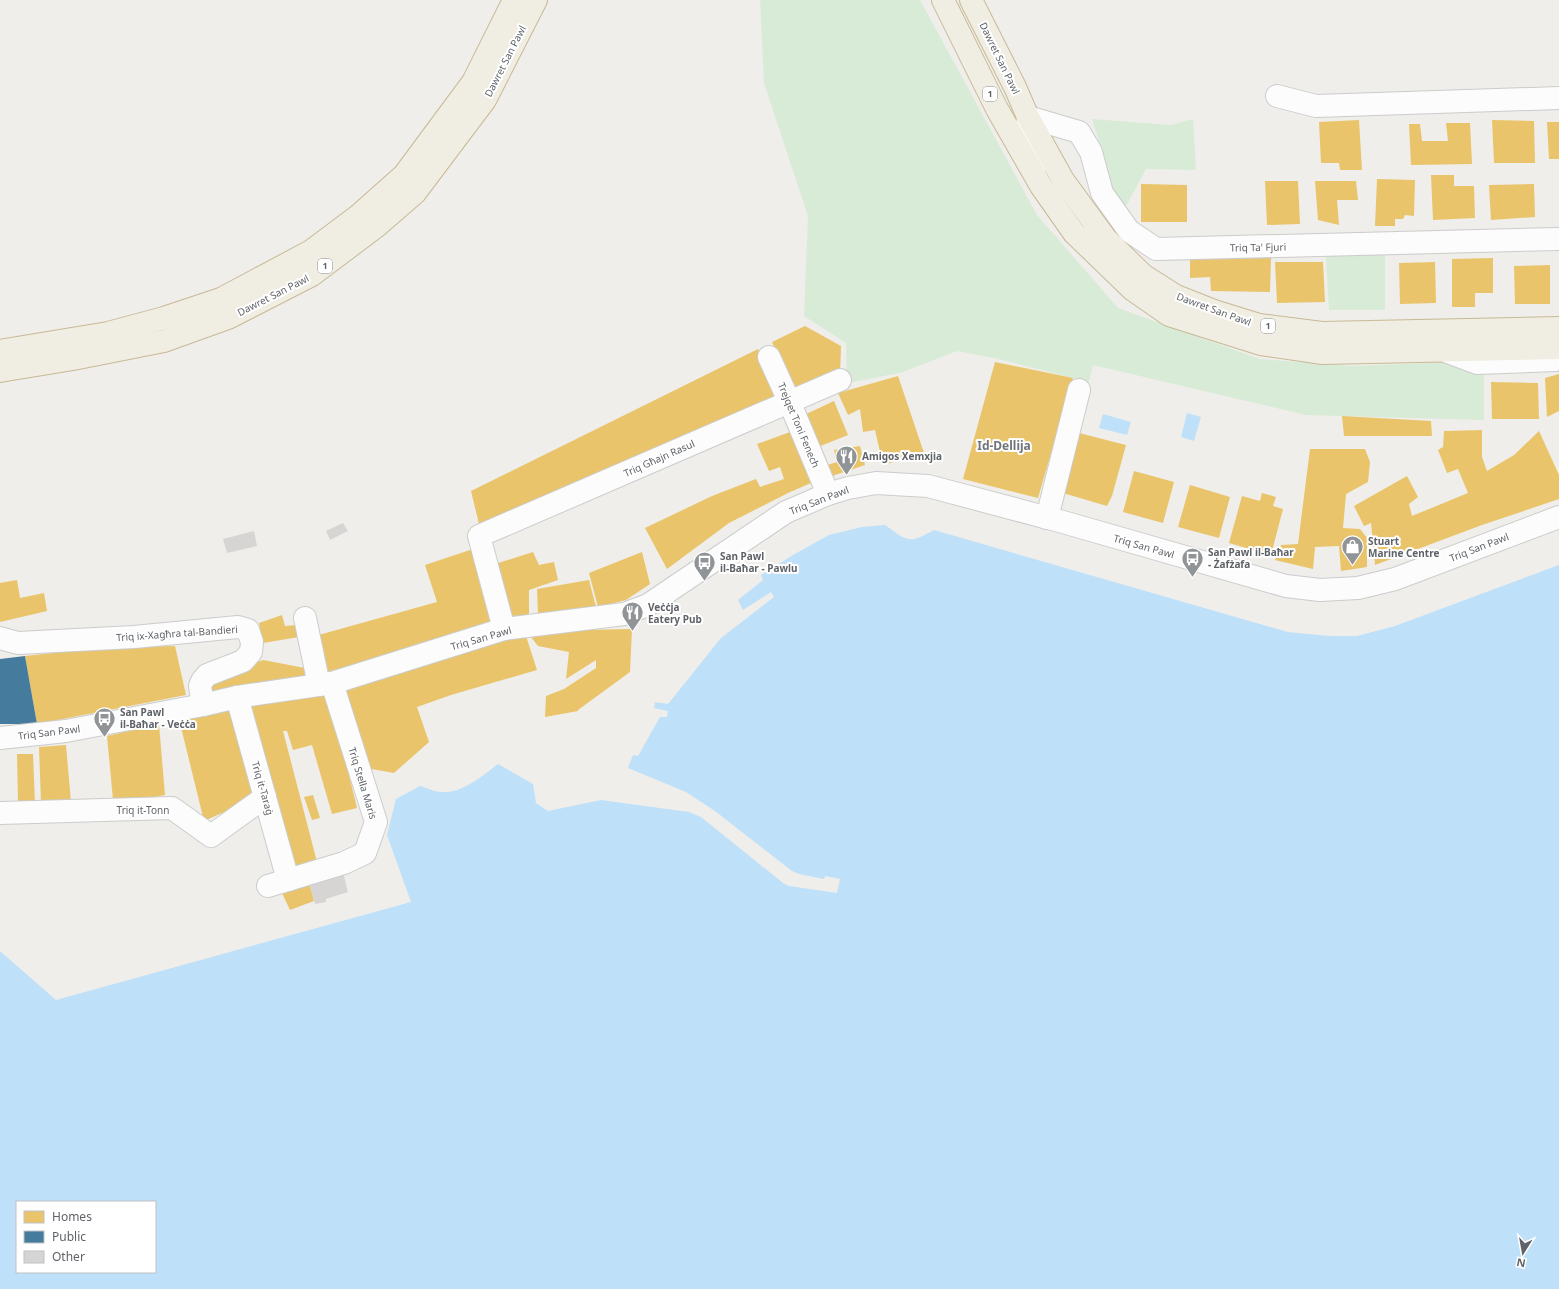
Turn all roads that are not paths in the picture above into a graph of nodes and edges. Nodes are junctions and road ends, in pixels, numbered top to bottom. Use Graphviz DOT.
graph roads {
  1 [pos="514,0"];
  2 [pos="536,0"];
  3 [pos="943,0"];
  4 [pos="971,0"];
  5 [pos="1277,96"];
  6 [pos="1559,98"];
  7 [pos="1028,117"];
  8 [pos="1091,152"];
  9 [pos="1048,154"];
  10 [pos="1041,186"];
  11 [pos="1559,239"];
  12 [pos="1559,328"];
  13 [pos="1559,348"];
  14 [pos="0,351"];
  15 [pos="1445,352"];
  16 [pos="769,357"];
  17 [pos="1559,358"];
  18 [pos="0,371"];
  19 [pos="840,380"];
  20 [pos="1079,390"];
  21 [pos="789,401"];
  22 [pos="828,494"];
  23 [pos="1559,517"];
  24 [pos="1047,518"];
  25 [pos="305,618"];
  26 [pos="504,629"];
  27 [pos="0,638"];
  28 [pos="326,684"];
  29 [pos="237,697"];
  30 [pos="203,705"];
  31 [pos="0,738"];
  32 [pos="265,797"];
  33 [pos="0,813"];
  34 [pos="278,883"];
  1 -- 14 [label="highway, Dawret San Pawl / 1"];
  2 -- 18 [label="highway, Dawret San Pawl / 1"];
  3 -- 10 [label="highway, Dawret San Pawl / 1"];
  4 -- 7 [label="highway, Dawret San Pawl / 1"];
  5 -- 6 [label="street"];
  7 -- 8 [label="street, Triq Ta' Fjuri"];
  7 -- 9 [label="highway, Dawret San Pawl / 1"];
  7 -- 10 [label="street, Dawret San Pawl"];
  8 -- 9 [label="street"];
  8 -- 11 [label="street, Triq Ta' Fjuri"];
  9 -- 12 [label="highway, Dawret San Pawl / 1"];
  10 -- 15 [label="highway, Dawret San Pawl / 1"];
  13 -- 15 [label="highway, Dawret San Pawl / 1"];
  15 -- 17 [label="street, Dawret San Pawl"];
  16 -- 21 [label="street, Trejqet Toni Fenech"];
  19 -- 21 [label="street, Triq Għajn Rasul"];
  20 -- 24 [label="street"];
  21 -- 22 [label="street, Trejqet Toni Fenech"];
  21 -- 26 [label="street, Triq Għajn Rasul"];
  22 -- 24 [label="street, Triq San Pawl"];
  22 -- 26 [label="street, Triq San Pawl"];
  23 -- 24 [label="street, Triq San Pawl"];
  25 -- 28 [label="street, Triq Stella Maris"];
  26 -- 28 [label="street, Triq San Pawl"];
  27 -- 30 [label="street, Triq ix-Xagħra tal-Bandieri"];
  28 -- 29 [label="street, Triq San Pawl"];
  28 -- 34 [label="street, Triq Stella Maris"];
  29 -- 30 [label="street, Triq San Pawl"];
  29 -- 32 [label="street, Triq it-Taraġ"];
  30 -- 31 [label="street, Triq San Pawl"];
  32 -- 33 [label="street, Triq it-Tonn"];
  32 -- 34 [label="street, Triq it-Taraġ"];
}
